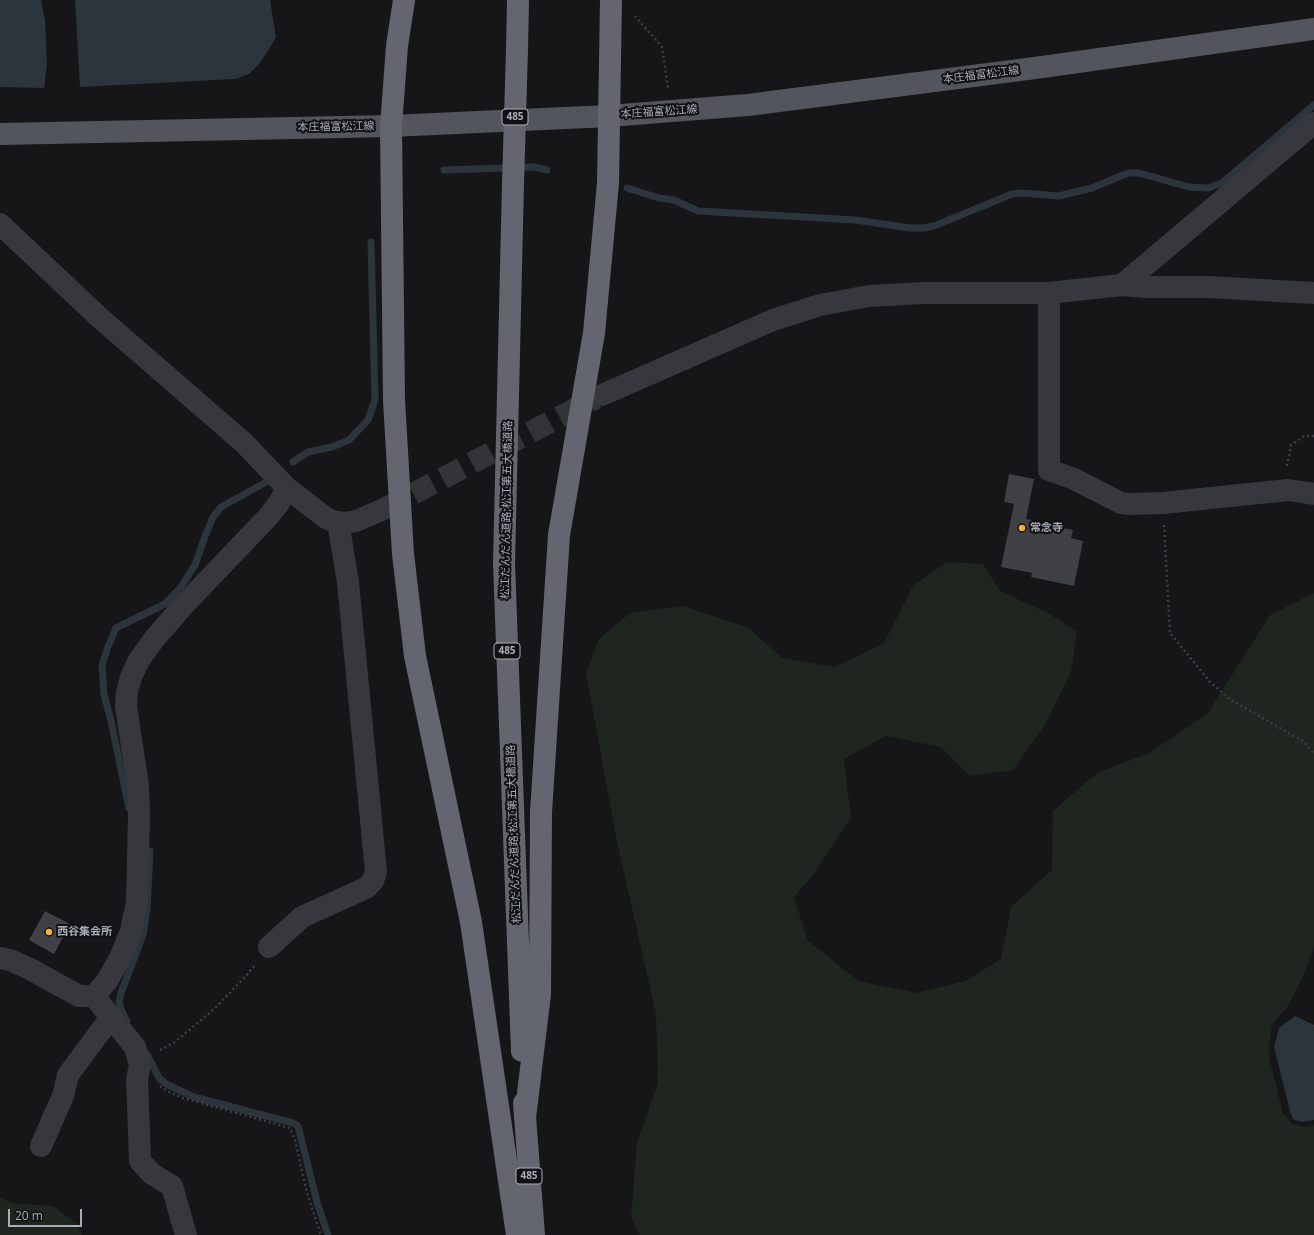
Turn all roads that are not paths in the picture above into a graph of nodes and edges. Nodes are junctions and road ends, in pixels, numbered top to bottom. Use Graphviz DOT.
graph roads {
  1 [pos="404,0"];
  2 [pos="518,0"];
  3 [pos="611,0"];
  4 [pos="1314,29"];
  5 [pos="609,116"];
  6 [pos="1314,123"];
  7 [pos="391,126"];
  8 [pos="0,134"];
  9 [pos="0,224"];
  10 [pos="1122,285"];
  11 [pos="1049,293"];
  12 [pos="1314,293"];
  13 [pos="602,395"];
  14 [pos="287,488"];
  15 [pos="1314,494"];
  16 [pos="384,509"];
  17 [pos="338,522"];
  18 [pos="269,947"];
  19 [pos="0,958"];
  20 [pos="94,996"];
  21 [pos="111,1017"];
  22 [pos="525,1118"];
  23 [pos="40,1146"];
  24 [pos="186,1235"];
  25 [pos="517,1235"];
  26 [pos="534,1235"];
  1 -- 7 [label="highway"];
  2 -- 22 [label="highway, 松江だんだん道路;松江第五大橋道路 / 485, bridge"];
  3 -- 5 [label="highway"];
  4 -- 5 [label="main road, 本庄福富松江線"];
  5 -- 7 [label="main road, 本庄福富松江線"];
  5 -- 22 [label="highway"];
  6 -- 10 [label="street"];
  7 -- 8 [label="main road, 本庄福富松江線"];
  7 -- 25 [label="highway"];
  9 -- 14 [label="street"];
  10 -- 11 [label="street"];
  10 -- 12 [label="street"];
  11 -- 13 [label="street"];
  11 -- 15 [label="street"];
  14 -- 17 [label="street"];
  14 -- 20 [label="street"];
  16 -- 17 [label="street"];
  17 -- 18 [label="street"];
  19 -- 20 [label="street"];
  20 -- 21 [label="street"];
  21 -- 23 [label="street"];
  21 -- 24 [label="street"];
  22 -- 26 [label="highway, 松江だんだん道路;松江第五大橋道路 / 485"];
}
